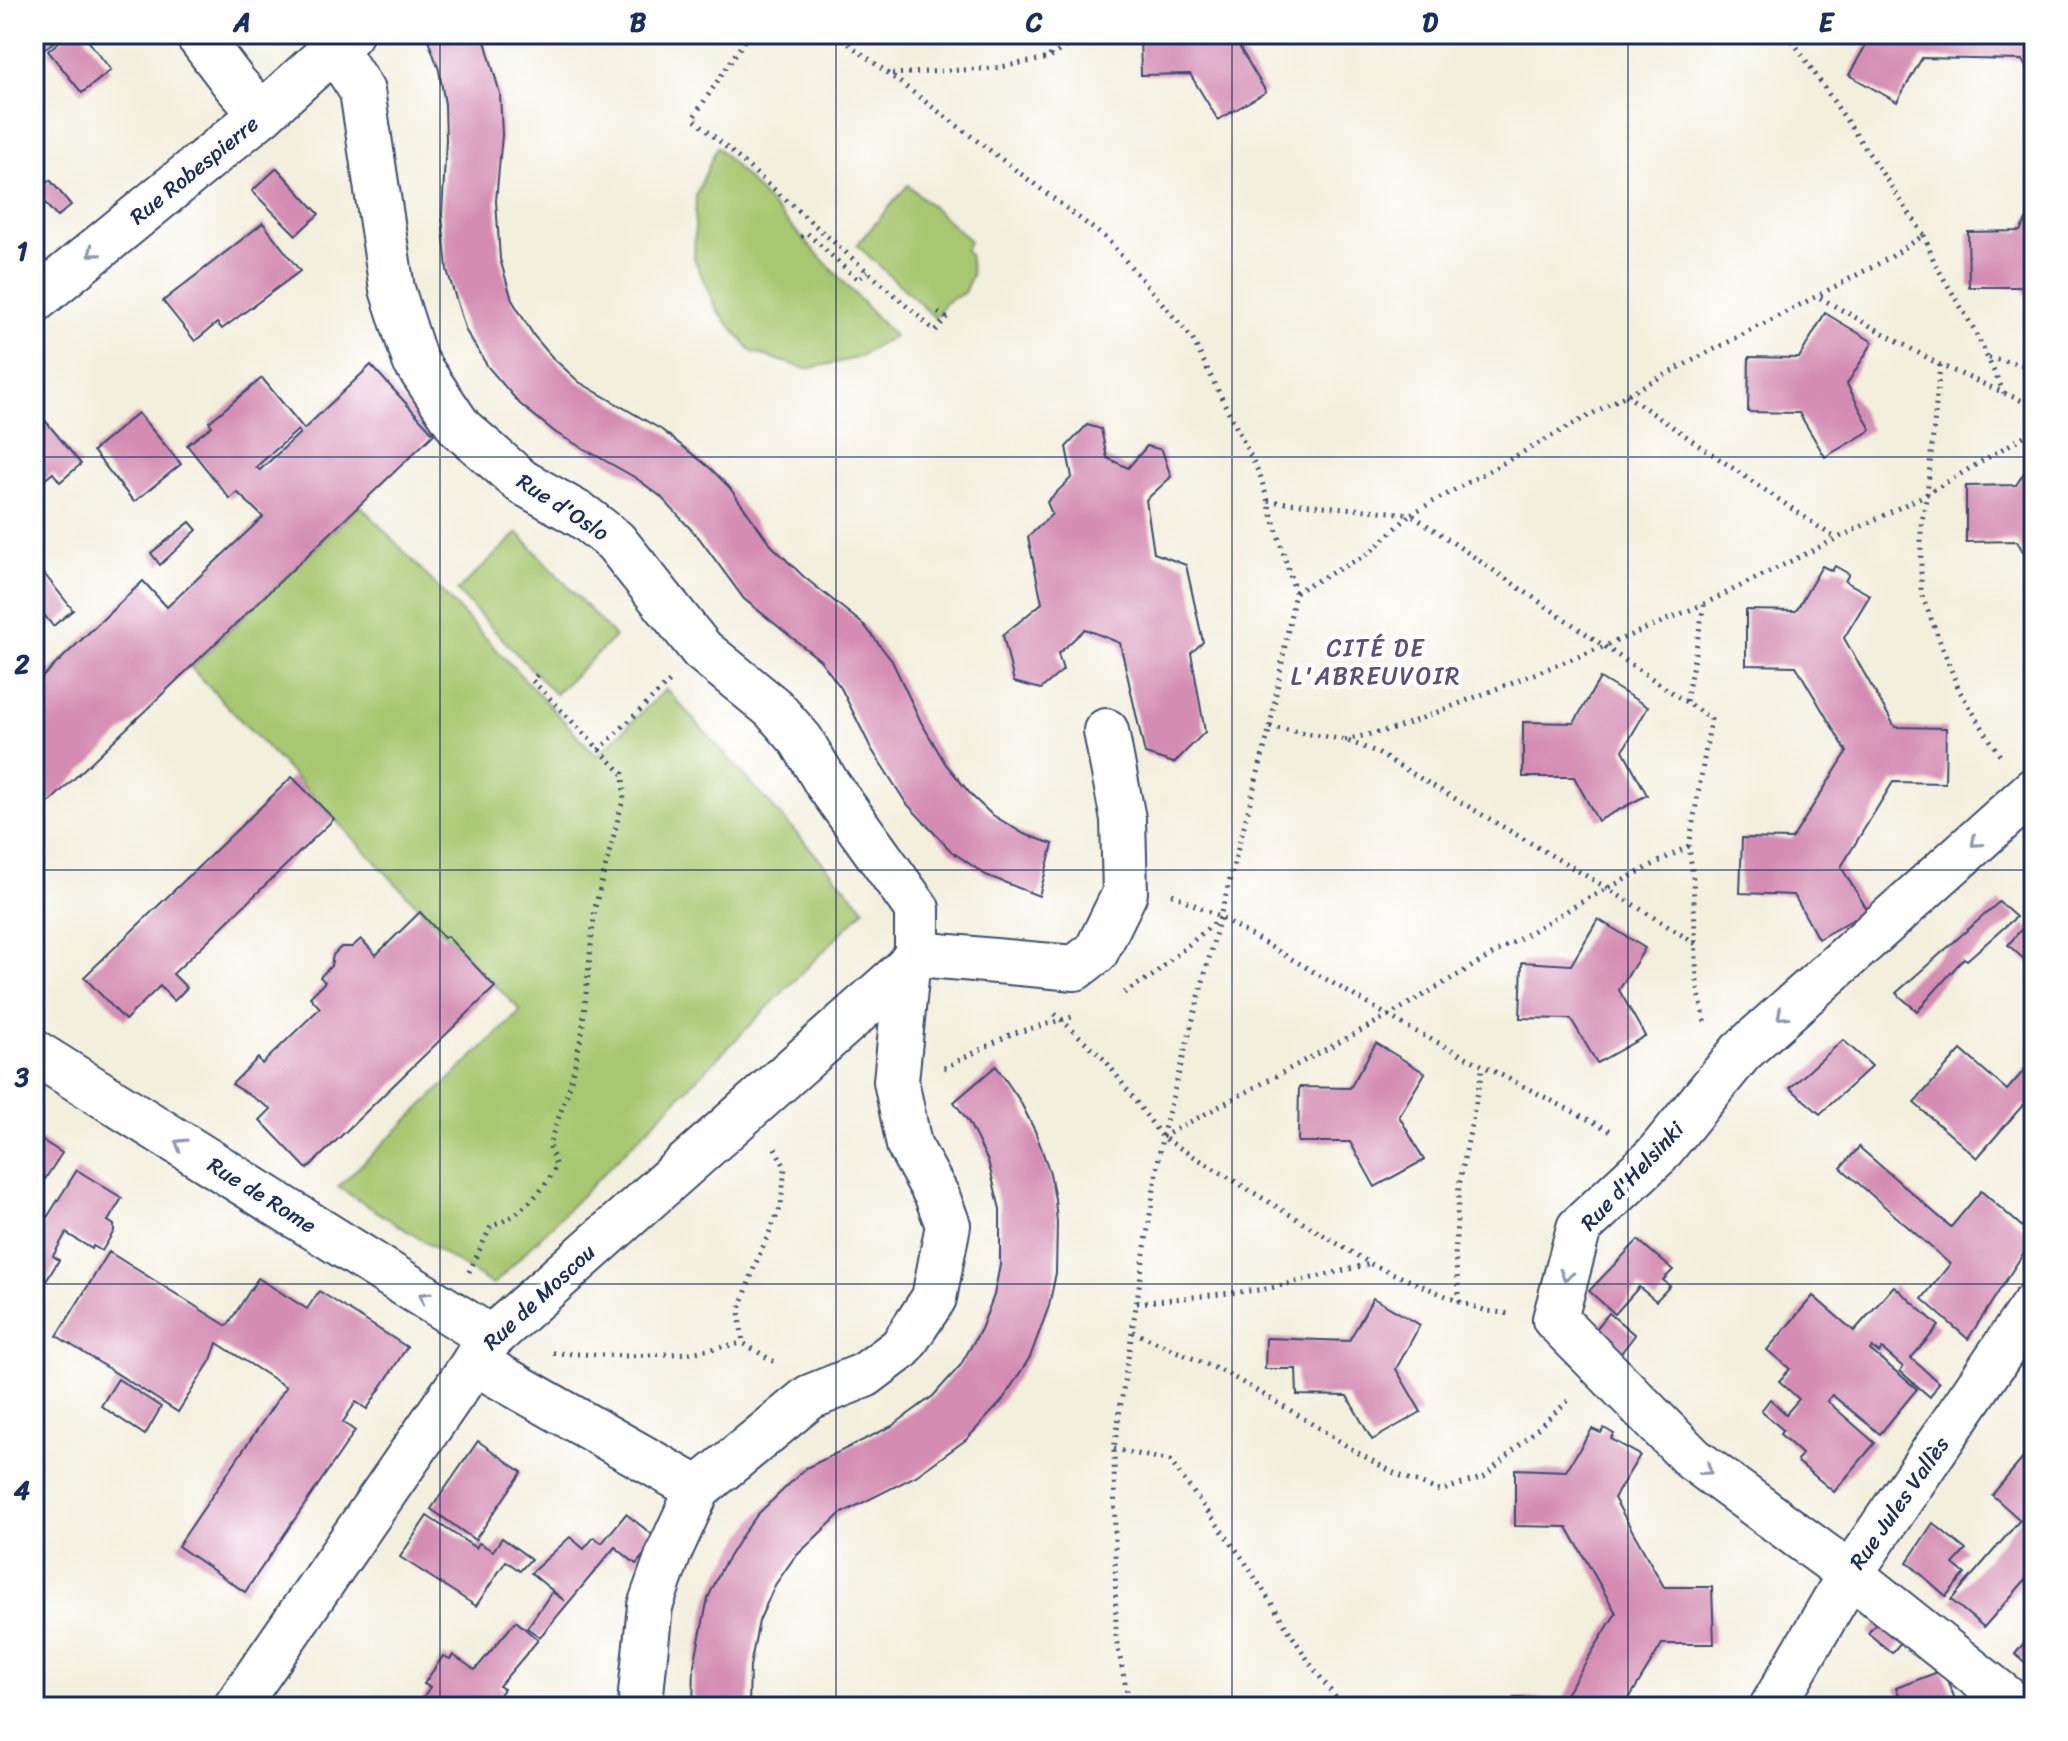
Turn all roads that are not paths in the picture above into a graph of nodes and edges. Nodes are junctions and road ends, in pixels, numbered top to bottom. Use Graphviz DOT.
graph roads {
  1 [pos="197,34"];
  2 [pos="342,41"];
  3 [pos="262,114"];
  4 [pos="34,301"];
  5 [pos="1106,731"];
  6 [pos="2030,793"];
  7 [pos="912,961"];
  8 [pos="34,1052"];
  9 [pos="2027,1332"];
  10 [pos="482,1350"];
  11 [pos="698,1489"];
  12 [pos="1850,1574"];
  13 [pos="2015,1706"];
  14 [pos="236,1707"];
  15 [pos="642,1707"];
  16 [pos="1772,1707"];
  1 -- 3 [label="street"];
  2 -- 3 [label="street, Rue Robespierre"];
  2 -- 7 [label="street, Rue d'Oslo"];
  3 -- 4 [label="street, Rue Robespierre, one-way"];
  5 -- 7 [label="street"];
  6 -- 12 [label="street, Rue d'Helsinki, one-way"];
  7 -- 10 [label="street, Rue de Moscou"];
  7 -- 11 [label="street, Rue d'Oslo"];
  10 -- 8 [label="street, Rue de Rome, one-way"];
  9 -- 12 [label="street, Rue Jules Vallès"];
  10 -- 11 [label="street, Rue de Rome"];
  10 -- 14 [label="street, Rue de Moscou"];
  11 -- 15 [label="street"];
  12 -- 13 [label="street"];
  12 -- 16 [label="street, Rue Jules Vallès"];
}
